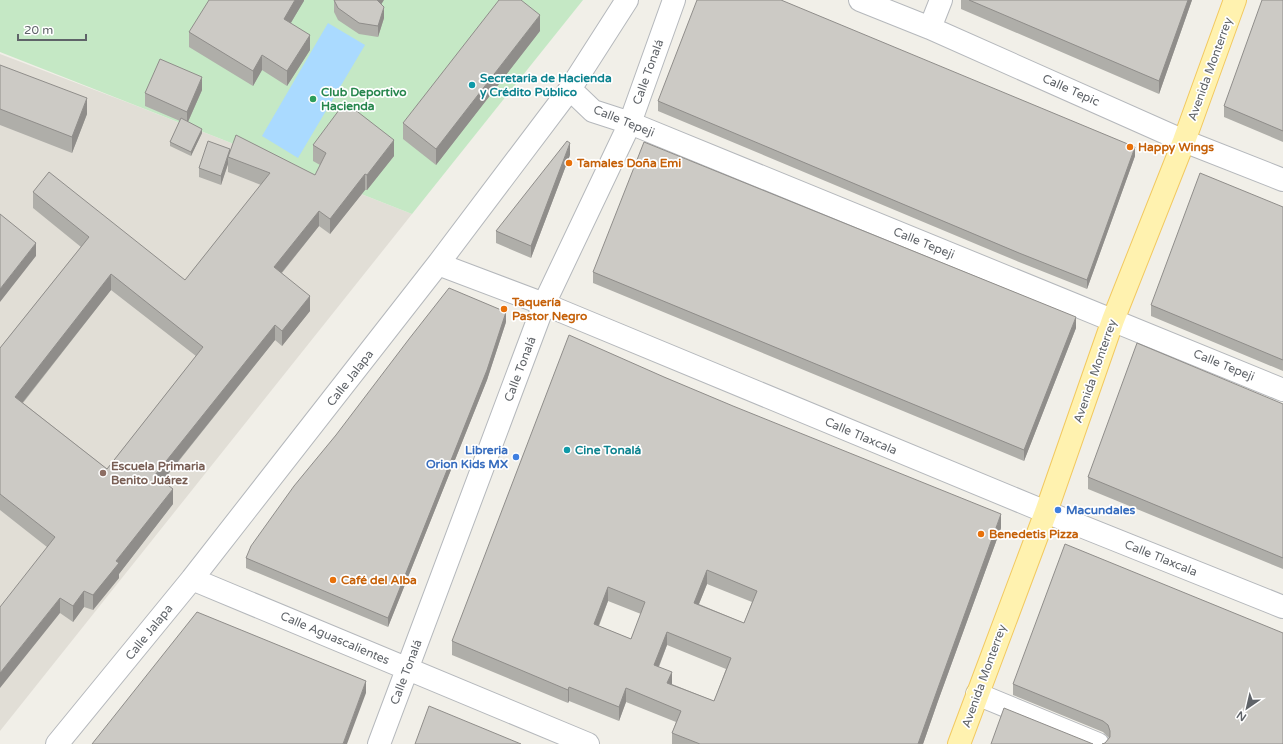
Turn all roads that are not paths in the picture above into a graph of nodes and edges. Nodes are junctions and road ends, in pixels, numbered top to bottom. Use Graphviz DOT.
graph roads {
  1 [pos="628,0"];
  2 [pos="674,0"];
  3 [pos="860,0"];
  4 [pos="940,0"];
  5 [pos="1235,0"];
  6 [pos="930,28"];
  7 [pos="570,89"];
  8 [pos="630,123"];
  9 [pos="1184,141"];
  10 [pos="1283,180"];
  11 [pos="438,264"];
  12 [pos="544,304"];
  13 [pos="1113,320"];
  14 [pos="1283,390"];
  15 [pos="1046,512"];
  16 [pos="192,579"];
  17 [pos="1283,607"];
  18 [pos="408,668"];
  19 [pos="977,694"];
  20 [pos="60,743"];
  21 [pos="379,744"];
  22 [pos="588,744"];
  23 [pos="959,744"];
  24 [pos="1098,744"];
  1 -- 7 [label="street, Calle Jalapa"];
  2 -- 8 [label="street, Calle Tonalá"];
  3 -- 6 [label="street, Calle Tepic"];
  4 -- 6 [label="street"];
  5 -- 9 [label="main road, Avenida Monterrey"];
  6 -- 9 [label="street, Calle Tepic"];
  7 -- 8 [label="street, Calle Tepeji"];
  7 -- 11 [label="street, Calle Jalapa"];
  8 -- 12 [label="street, Calle Tonalá"];
  8 -- 13 [label="street, Calle Tepeji"];
  9 -- 10 [label="street, Calle Tepic"];
  9 -- 13 [label="main road, Avenida Monterrey"];
  11 -- 12 [label="street, Calle Tlaxcala"];
  11 -- 16 [label="street, Calle Jalapa"];
  12 -- 15 [label="street, Calle Tlaxcala"];
  12 -- 18 [label="street, Calle Tonalá"];
  13 -- 14 [label="street, Calle Tepeji"];
  13 -- 15 [label="main road, Avenida Monterrey"];
  15 -- 17 [label="street, Calle Tlaxcala"];
  15 -- 19 [label="main road, Avenida Monterrey"];
  16 -- 18 [label="street, Calle Aguascalientes"];
  16 -- 20 [label="street, Calle Jalapa"];
  18 -- 21 [label="street, Calle Tonalá"];
  18 -- 22 [label="street, Calle Aguascalientes"];
  19 -- 23 [label="main road, Avenida Monterrey"];
  19 -- 24 [label="street"];
}
